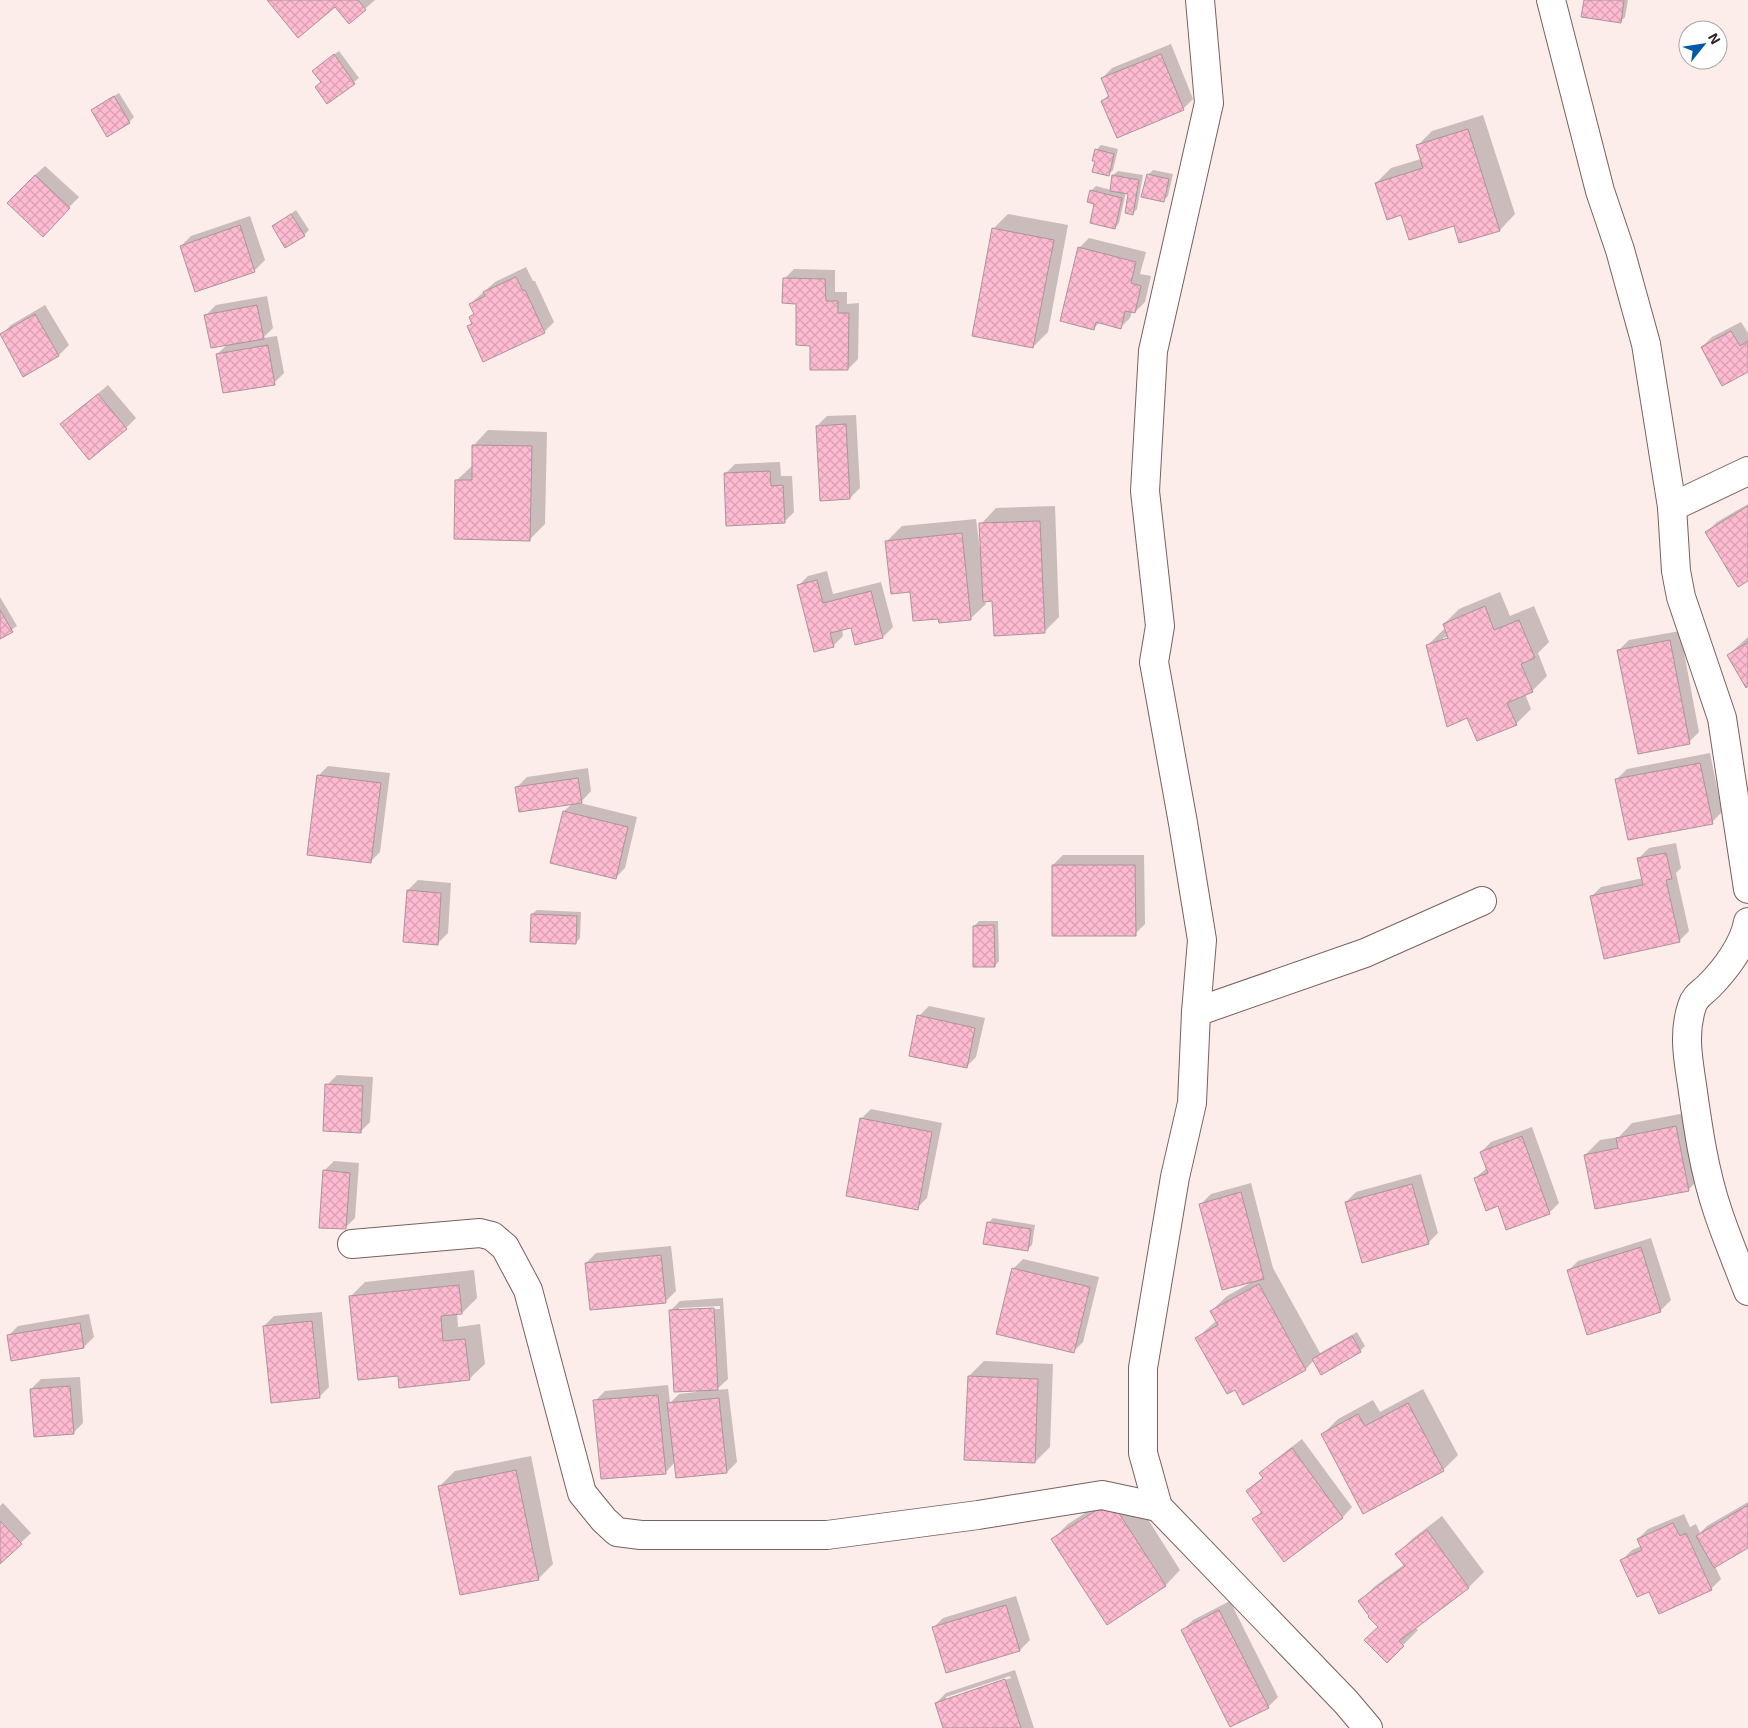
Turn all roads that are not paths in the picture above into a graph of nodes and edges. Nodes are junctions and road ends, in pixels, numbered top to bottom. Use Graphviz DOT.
graph roads {
  1 [pos="1200,0"];
  2 [pos="1551,0"];
  3 [pos="1748,471"];
  4 [pos="1672,507"];
  5 [pos="1748,889"];
  6 [pos="1482,901"];
  7 [pos="1748,922"];
  8 [pos="1743,948"];
  9 [pos="1196,1012"];
  10 [pos="352,1244"];
  11 [pos="1748,1291"];
  12 [pos="1158,1507"];
  13 [pos="1368,1728"];
  1 -- 9 [label="street"];
  2 -- 4 [label="street"];
  3 -- 4 [label="street"];
  4 -- 5 [label="street"];
  6 -- 9 [label="street"];
  7 -- 8 [label="street"];
  8 -- 11 [label="street"];
  9 -- 12 [label="street"];
  10 -- 12 [label="street"];
  12 -- 13 [label="street"];
}
